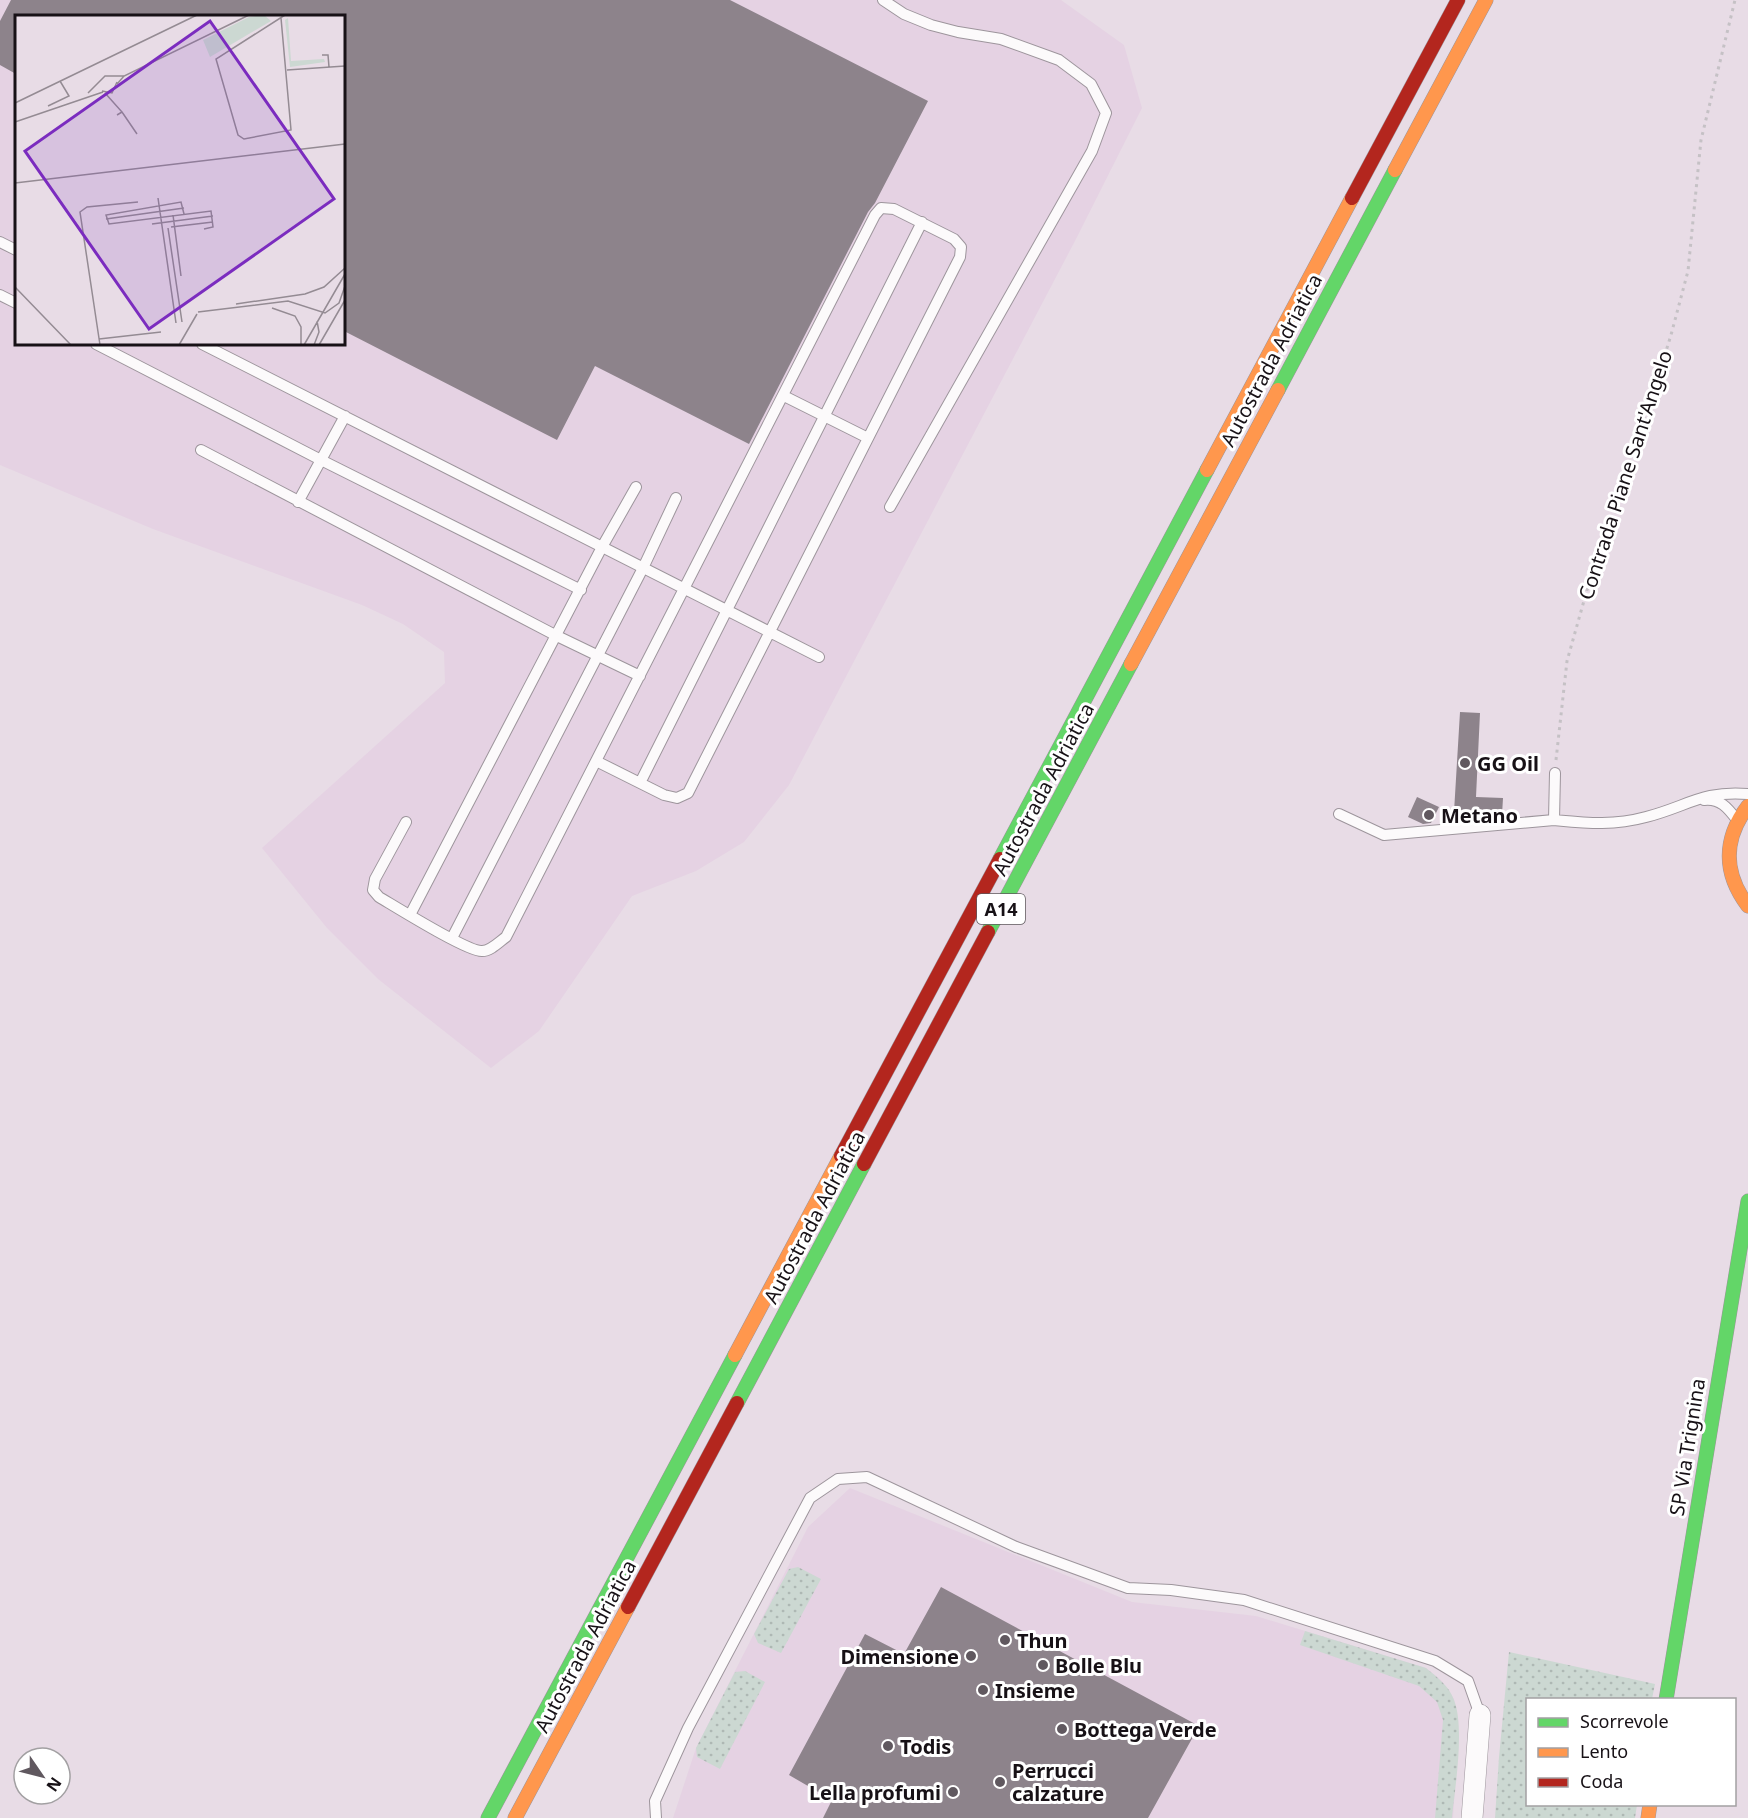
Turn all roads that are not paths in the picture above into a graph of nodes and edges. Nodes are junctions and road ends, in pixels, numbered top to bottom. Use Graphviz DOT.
graph roads {
  1 [pos="883,0"];
  2 [pos="1458,0"];
  3 [pos="1486,0"];
  4 [pos="922,222"];
  5 [pos="0,242"];
  6 [pos="15,250"];
  7 [pos="0,295"];
  8 [pos="15,302"];
  9 [pos="98,345"];
  10 [pos="204,345"];
  11 [pos="784,396"];
  12 [pos="345,416"];
  13 [pos="824,416"];
  14 [pos="868,438"];
  15 [pos="201,450"];
  16 [pos="321,460"];
  17 [pos="636,487"];
  18 [pos="676,498"];
  19 [pos="298,502"];
  20 [pos="890,507"];
  21 [pos="602,548"];
  22 [pos="643,568"];
  23 [pos="580,590"];
  24 [pos="685,590"];
  25 [pos="726,611"];
  26 [pos="771,633"];
  27 [pos="557,636"];
  28 [pos="597,656"];
  29 [pos="819,657"];
  30 [pos="640,676"];
  31 [pos="597,761"];
  32 [pos="1555,773"];
  33 [pos="640,783"];
  34 [pos="1748,794"];
  35 [pos="1686,802"];
  36 [pos="1748,806"];
  37 [pos="1340,814"];
  38 [pos="1554,820"];
  39 [pos="1737,821"];
  40 [pos="406,822"];
  41 [pos="1748,906"];
  42 [pos="410,915"];
  43 [pos="452,938"];
  44 [pos="1748,1201"];
  45 [pos="1666,1698"];
  46 [pos="1480,1716"];
  47 [pos="488,1818"];
  48 [pos="515,1818"];
  49 [pos="656,1818"];
  50 [pos="1472,1818"];
  1 -- 20 [label="lane"];
  2 -- 47 [label="main road, Autostrada Adriatica / A14"];
  3 -- 48 [label="main road, Autostrada Adriatica / A14"];
  4 -- 11 [label="lane"];
  4 -- 13 [label="lane"];
  4 -- 14 [label="lane"];
  5 -- 6 [label="lane"];
  7 -- 8 [label="lane"];
  9 -- 16 [label="lane"];
  10 -- 12 [label="lane"];
  11 -- 13 [label="lane"];
  11 -- 24 [label="lane"];
  12 -- 16 [label="lane"];
  12 -- 21 [label="lane"];
  13 -- 14 [label="lane"];
  13 -- 25 [label="lane"];
  14 -- 26 [label="lane"];
  15 -- 19 [label="lane"];
  16 -- 19 [label="lane"];
  16 -- 23 [label="lane"];
  17 -- 21 [label="lane"];
  18 -- 22 [label="lane"];
  19 -- 27 [label="lane"];
  21 -- 22 [label="lane"];
  21 -- 23 [label="lane"];
  22 -- 24 [label="lane"];
  22 -- 28 [label="lane"];
  23 -- 27 [label="lane"];
  24 -- 25 [label="lane"];
  24 -- 30 [label="lane"];
  25 -- 26 [label="lane"];
  25 -- 33 [label="lane"];
  26 -- 29 [label="lane"];
  26 -- 33 [label="lane"];
  27 -- 28 [label="lane"];
  27 -- 42 [label="lane"];
  28 -- 30 [label="lane"];
  28 -- 43 [label="lane"];
  30 -- 31 [label="lane"];
  31 -- 33 [label="lane"];
  31 -- 43 [label="lane"];
  32 -- 38 [label="lane"];
  34 -- 35 [label="lane"];
  35 -- 38 [label="lane"];
  35 -- 39 [label="lane"];
  36 -- 39 [label="main road"];
  37 -- 38 [label="lane"];
  39 -- 41 [label="main road"];
  40 -- 42 [label="lane"];
  42 -- 43 [label="lane"];
  44 -- 45 [label="main road, SP Via Trignina"];
  46 -- 49 [label="lane"];
  46 -- 50 [label="street"];
}
